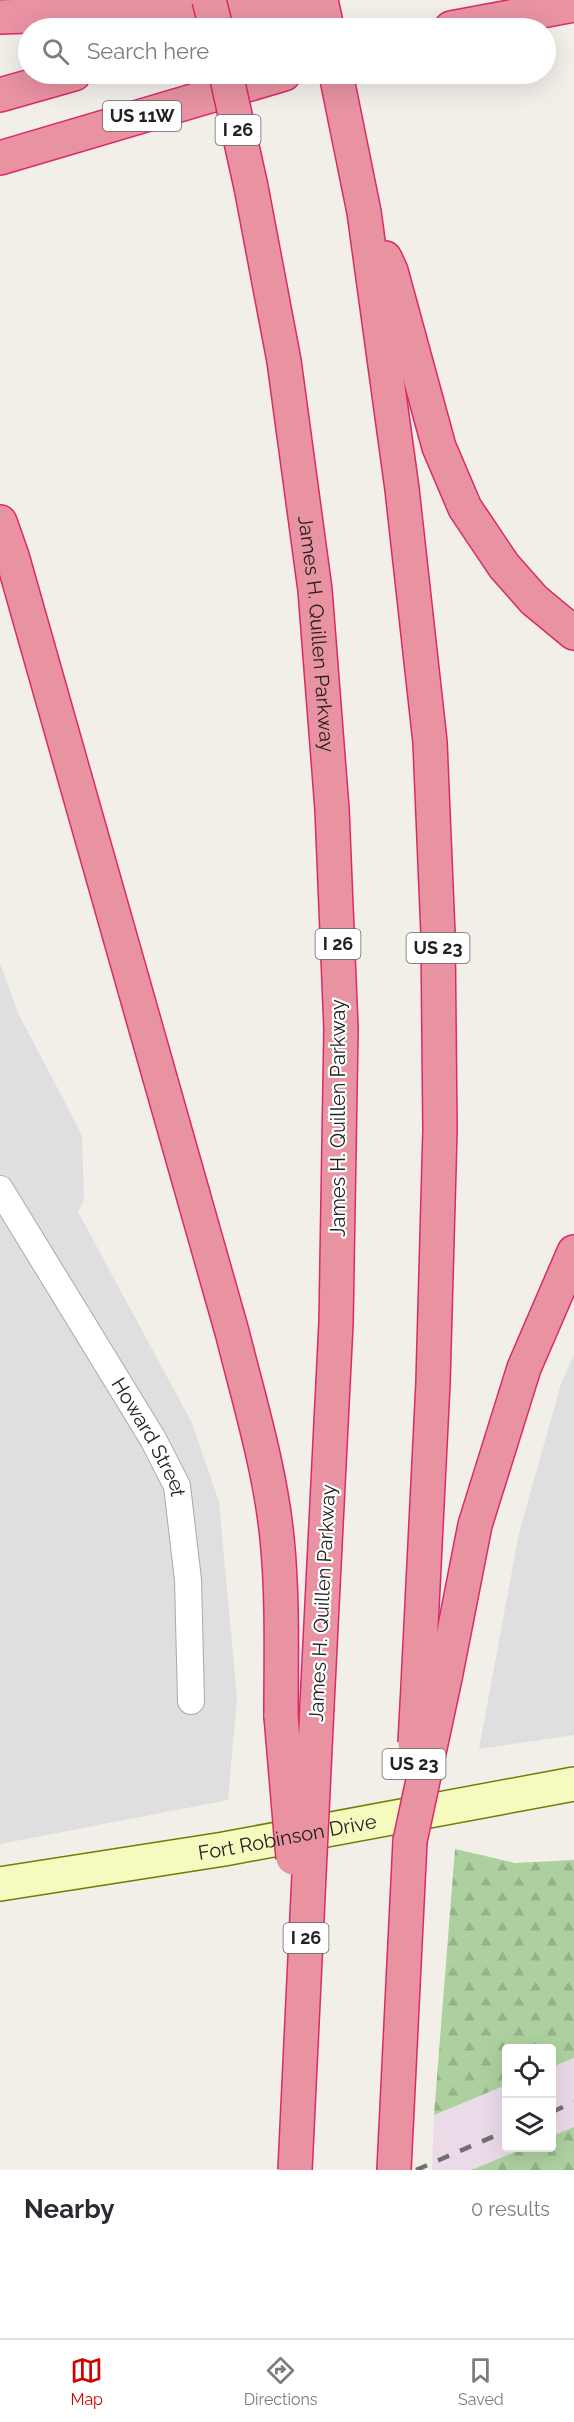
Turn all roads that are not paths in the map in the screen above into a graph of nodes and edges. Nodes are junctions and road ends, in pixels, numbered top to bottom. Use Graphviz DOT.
graph roads {
  1 [pos="209,0"];
  2 [pos="263,0"];
  3 [pos="316,0"];
  4 [pos="321,0"];
  5 [pos="528,0"];
  6 [pos="574,5"];
  7 [pos="0,17"];
  8 [pos="214,18"];
  9 [pos="259,18"];
  10 [pos="325,18"];
  11 [pos="468,18"];
  12 [pos="504,18"];
  13 [pos="39,84"];
  14 [pos="228,84"];
  15 [pos="250,84"];
  16 [pos="338,84"];
  17 [pos="0,95"];
  18 [pos="0,158"];
  19 [pos="364,212"];
  20 [pos="0,522"];
  21 [pos="574,633"];
  22 [pos="2,1200"];
  23 [pos="574,1252"];
  24 [pos="432,1682"];
  25 [pos="191,1701"];
  26 [pos="574,1784"];
  27 [pos="0,1884"];
  28 [pos="304,1983"];
  29 [pos="295,2170"];
  30 [pos="394,2170"];
  1 -- 8 [label="highway, bridge"];
  2 -- 7 [label="highway"];
  3 -- 9 [label="highway"];
  4 -- 10 [label="highway"];
  5 -- 11 [label="highway"];
  6 -- 12 [label="highway"];
  13 -- 17 [label="highway"];
  14 -- 28 [label="highway, James H. Quillen Parkway / I 26, bridge"];
  15 -- 18 [label="highway, US 11W"];
  16 -- 19 [label="highway, US 23"];
  19 -- 21 [label="highway"];
  19 -- 24 [label="highway, US 23"];
  20 -- 28 [label="highway, bridge"];
  22 -- 25 [label="street, Howard Street"];
  23 -- 24 [label="highway"];
  24 -- 30 [label="highway, US 23, bridge"];
  26 -- 27 [label="street, Fort Robinson Drive"];
  28 -- 29 [label="highway, James H. Quillen Parkway / I 26, bridge"];
}
